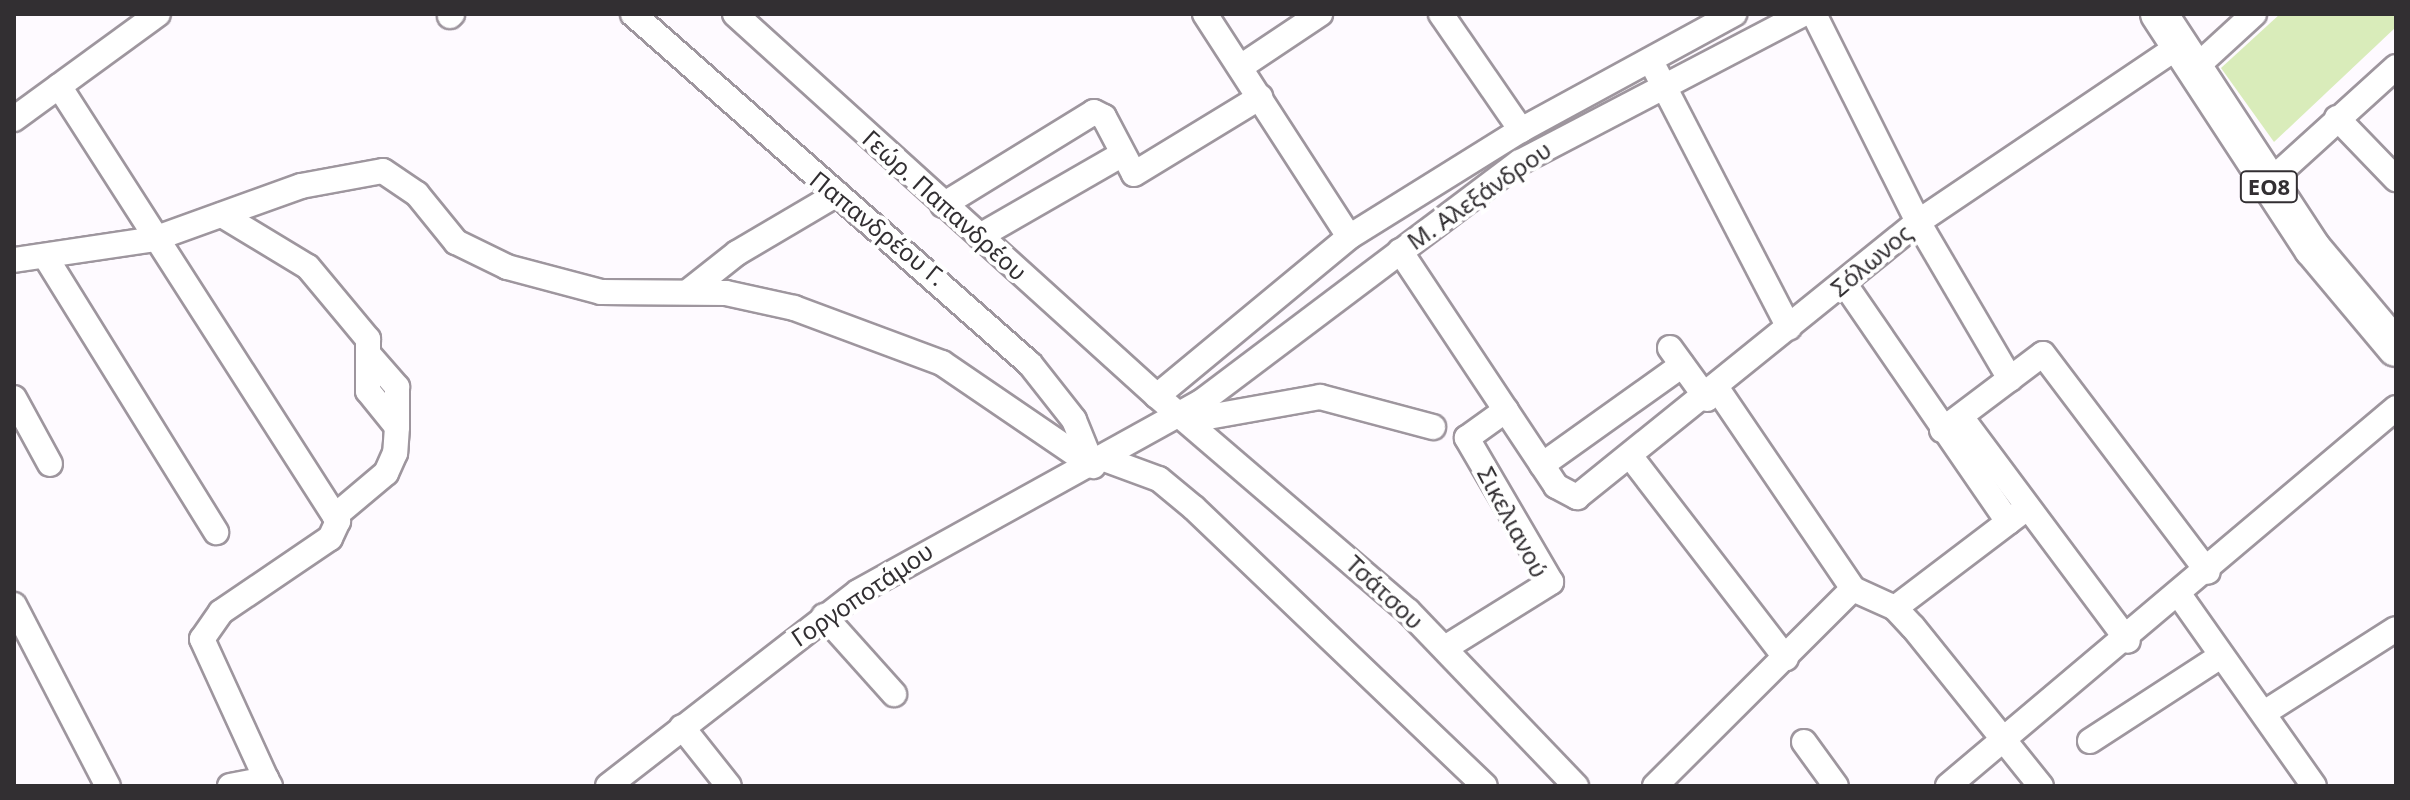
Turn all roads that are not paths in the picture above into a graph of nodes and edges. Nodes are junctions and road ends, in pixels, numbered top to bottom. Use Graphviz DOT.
graph roads {
  1 [pos="158,14"];
  2 [pos="633,14"];
  3 [pos="1205,14"];
  4 [pos="1320,14"];
  5 [pos="1441,14"];
  6 [pos="1734,14"];
  7 [pos="1803,14"];
  8 [pos="1814,14"];
  9 [pos="2159,14"];
  10 [pos="2254,14"];
  11 [pos="748,18"];
  12 [pos="2187,56"];
  13 [pos="1650,60"];
  14 [pos="1242,66"];
  15 [pos="2396,67"];
  16 [pos="1662,83"];
  17 [pos="59,86"];
  18 [pos="1260,97"];
  19 [pos="2337,118"];
  20 [pos="14,119"];
  21 [pos="1521,130"];
  22 [pos="1119,156"];
  23 [pos="2396,179"];
  24 [pos="2267,184"];
  25 [pos="837,194"];
  26 [pos="943,205"];
  27 [pos="222,215"];
  28 [pos="1918,222"];
  29 [pos="980,236"];
  30 [pos="1349,237"];
  31 [pos="154,239"];
  32 [pos="1400,251"];
  33 [pos="45,256"];
  34 [pos="14,260"];
  35 [pos="1844,283"];
  36 [pos="689,291"];
  37 [pos="1789,328"];
  38 [pos="2396,348"];
  39 [pos="2010,379"];
  40 [pos="1712,394"];
  41 [pos="1157,396"];
  42 [pos="14,398"];
  43 [pos="2396,408"];
  44 [pos="1506,410"];
  45 [pos="1179,414"];
  46 [pos="1952,423"];
  47 [pos="1433,427"];
  48 [pos="1631,457"];
  49 [pos="1100,463"];
  50 [pos="50,464"];
  51 [pos="1542,465"];
  52 [pos="2029,507"];
  53 [pos="335,516"];
  54 [pos="2008,522"];
  55 [pos="216,532"];
  56 [pos="2208,572"];
  57 [pos="1853,589"];
  58 [pos="2180,596"];
  59 [pos="14,605"];
  60 [pos="1895,608"];
  61 [pos="824,616"];
  62 [pos="2396,629"];
  63 [pos="2128,641"];
  64 [pos="1445,648"];
  65 [pos="2221,656"];
  66 [pos="1786,658"];
  67 [pos="894,694"];
  68 [pos="2264,713"];
  69 [pos="682,727"];
  70 [pos="2007,738"];
  71 [pos="2090,741"];
  72 [pos="1804,742"];
  73 [pos="268,782"];
  74 [pos="1473,782"];
  75 [pos="108,786"];
  76 [pos="230,786"];
  77 [pos="608,786"];
  78 [pos="729,786"];
  79 [pos="1576,786"];
  80 [pos="1655,786"];
  81 [pos="1836,786"];
  82 [pos="1948,786"];
  83 [pos="2041,786"];
  84 [pos="2314,786"];
  1 -- 17 [label="street"];
  2 -- 25 [label="street, Παπανδρέου Γ."];
  3 -- 14 [label="street"];
  4 -- 14 [label="street"];
  5 -- 21 [label="street"];
  6 -- 13 [label="street, Μ. Αλεξάνδρου"];
  7 -- 16 [label="street, Μ. Αλεξάνδρου"];
  8 -- 28 [label="street"];
  9 -- 12 [label="main road, ΕΟ8"];
  10 -- 12 [label="street, Σόλωνος"];
  11 -- 26 [label="street, Γεώρ. Παπανδρέου"];
  12 -- 24 [label="main road, ΕΟ8"];
  12 -- 28 [label="street, Σόλωνος"];
  13 -- 16 [label="street"];
  13 -- 21 [label="street, Μ. Αλεξάνδρου"];
  14 -- 18 [label="street"];
  15 -- 19 [label="street"];
  16 -- 32 [label="street, Μ. Αλεξάνδρου"];
  16 -- 37 [label="street"];
  17 -- 20 [label="street"];
  17 -- 31 [label="street"];
  18 -- 22 [label="street"];
  18 -- 30 [label="street"];
  19 -- 23 [label="street"];
  19 -- 24 [label="street"];
  21 -- 30 [label="street, Μ. Αλεξάνδρου"];
  22 -- 26 [label="street"];
  22 -- 29 [label="street"];
  24 -- 38 [label="main road, ΕΟ8"];
  25 -- 36 [label="street"];
  25 -- 49 [label="street, Παπανδρέου Γ."];
  26 -- 29 [label="street, Γεώρ. Παπανδρέου"];
  27 -- 31 [label="street"];
  27 -- 36 [label="street"];
  27 -- 53 [label="street"];
  28 -- 35 [label="street, Σόλωνος"];
  28 -- 39 [label="street"];
  29 -- 41 [label="street, Γεώρ. Παπανδρέου"];
  30 -- 41 [label="street, Μ. Αλεξάνδρου"];
  31 -- 33 [label="street"];
  31 -- 53 [label="street"];
  32 -- 44 [label="street"];
  32 -- 45 [label="street, Μ. Αλεξάνδρου"];
  33 -- 34 [label="street"];
  33 -- 55 [label="street"];
  35 -- 37 [label="street, Σόλωνος"];
  35 -- 46 [label="street"];
  36 -- 49 [label="street"];
  37 -- 40 [label="street, Σόλωνος"];
  39 -- 46 [label="street"];
  39 -- 56 [label="street"];
  40 -- 48 [label="street, Σόλωνος"];
  40 -- 51 [label="street"];
  40 -- 57 [label="street"];
  41 -- 45 [label="street, Γεώρ. Παπανδρέου"];
  42 -- 50 [label="street"];
  43 -- 56 [label="street"];
  44 -- 51 [label="street"];
  44 -- 64 [label="street, Σικελιανού"];
  45 -- 47 [label="street"];
  45 -- 49 [label="street, Γοργοποτάμου"];
  45 -- 64 [label="street, Τσάτσου"];
  46 -- 52 [label="street"];
  46 -- 54 [label="street"];
  48 -- 51 [label="street, Σόλωνος"];
  48 -- 66 [label="street"];
  49 -- 61 [label="street, Γοργοποτάμου"];
  49 -- 74 [label="street"];
  52 -- 54 [label="street"];
  52 -- 63 [label="street"];
  53 -- 73 [label="street"];
  54 -- 60 [label="street"];
  56 -- 58 [label="street"];
  57 -- 60 [label="street"];
  57 -- 66 [label="street"];
  58 -- 63 [label="street"];
  58 -- 65 [label="street"];
  59 -- 75 [label="street"];
  60 -- 70 [label="street"];
  61 -- 67 [label="street"];
  61 -- 69 [label="street, Γοργοποτάμου"];
  62 -- 68 [label="street"];
  63 -- 70 [label="street"];
  64 -- 79 [label="street, Τσάτσου"];
  65 -- 68 [label="street"];
  65 -- 71 [label="street"];
  66 -- 80 [label="street"];
  68 -- 84 [label="street"];
  69 -- 77 [label="street, Γοργοποτάμου"];
  69 -- 78 [label="street"];
  70 -- 82 [label="street"];
  70 -- 83 [label="street"];
  72 -- 81 [label="street"];
  73 -- 76 [label="street"];
}
